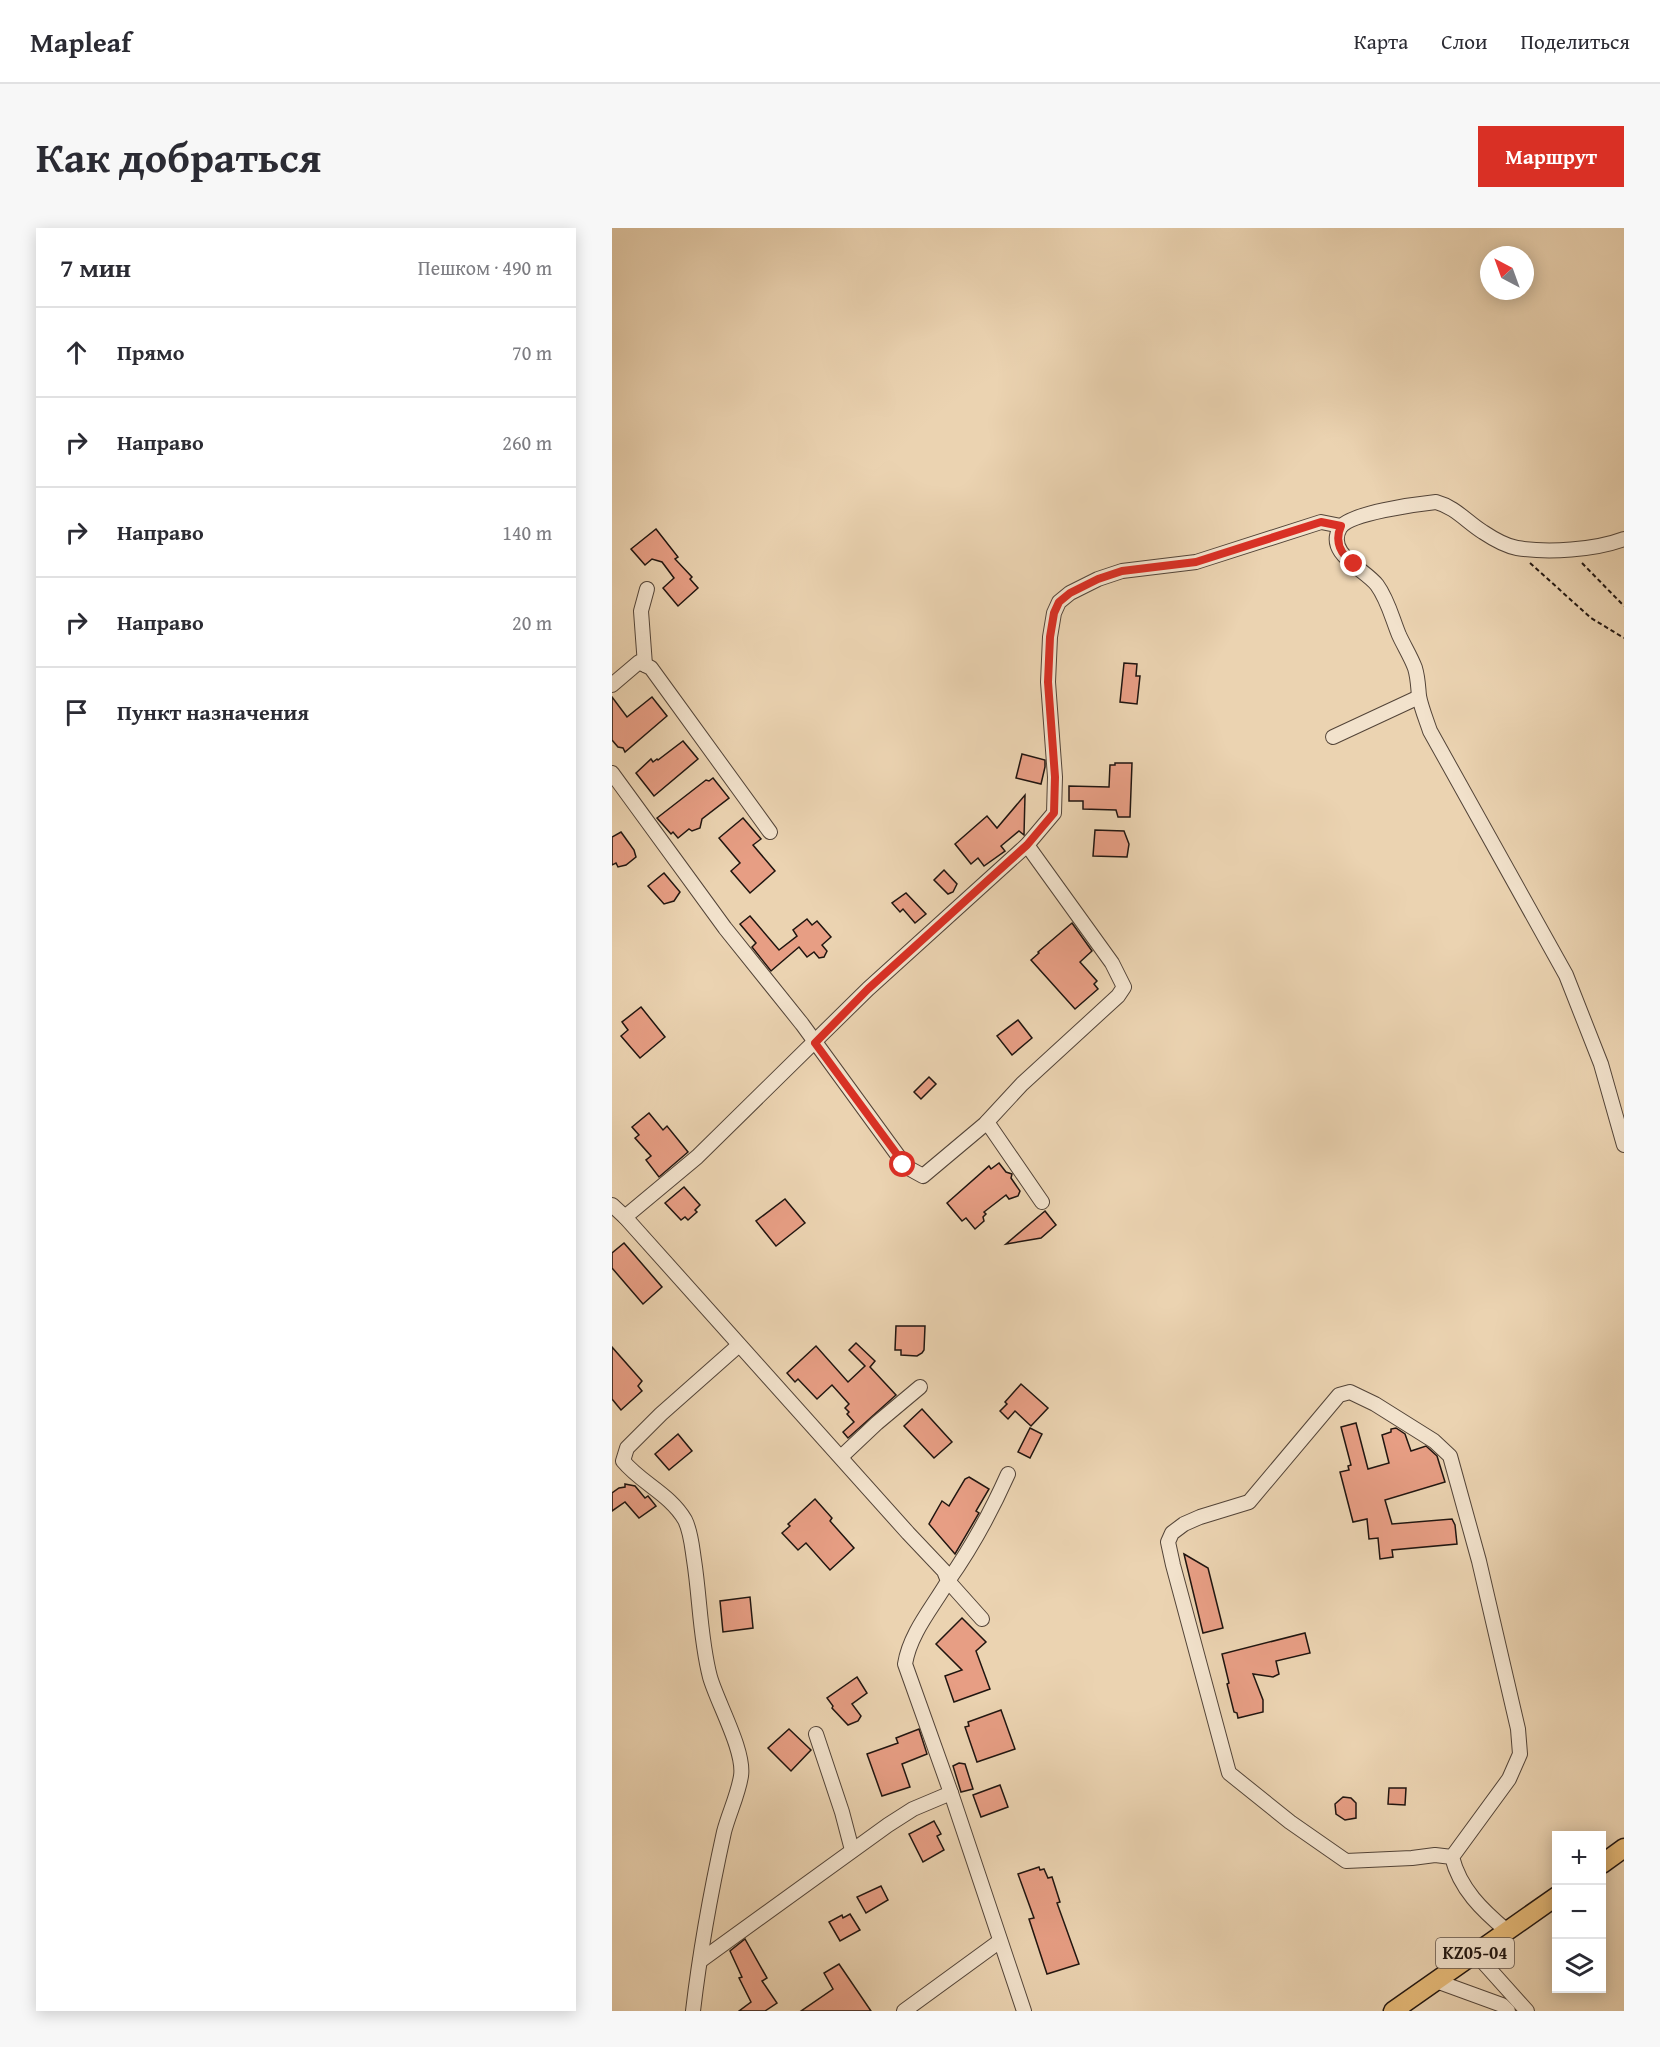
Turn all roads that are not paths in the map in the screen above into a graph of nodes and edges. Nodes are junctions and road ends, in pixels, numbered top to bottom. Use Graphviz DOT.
graph roads {
  1 [pos="1341,526"];
  2 [pos="1624,539"];
  3 [pos="647,589"];
  4 [pos="645,665"];
  5 [pos="612,685"];
  6 [pos="1419,697"];
  7 [pos="1333,737"];
  8 [pos="612,773"];
  9 [pos="770,832"];
  10 [pos="1027,845"];
  11 [pos="815,1043"];
  12 [pos="987,1122"];
  13 [pos="1624,1146"];
  14 [pos="1042,1202"];
  15 [pos="612,1205"];
  16 [pos="626,1217"];
  17 [pos="739,1345"];
  18 [pos="920,1387"];
  19 [pos="841,1457"];
  20 [pos="1008,1474"];
  21 [pos="948,1581"];
  22 [pos="981,1619"];
  23 [pos="816,1734"];
  24 [pos="951,1793"];
  25 [pos="1624,1848"];
  26 [pos="852,1850"];
  27 [pos="1452,1857"];
  28 [pos="1606,1861"];
  29 [pos="1552,1900"];
  30 [pos="1507,1931"];
  31 [pos="1000,1941"];
  32 [pos="1475,1953"];
  33 [pos="700,1962"];
  34 [pos="1436,1981"];
  35 [pos="693,2011"];
  36 [pos="904,2011"];
  37 [pos="1024,2011"];
  38 [pos="1393,2011"];
  39 [pos="1508,2011"];
  40 [pos="1527,2011"];
  1 -- 2 [label="street"];
  1 -- 6 [label="street"];
  1 -- 10 [label="street"];
  3 -- 4 [label="street"];
  4 -- 5 [label="street"];
  4 -- 9 [label="street"];
  6 -- 7 [label="street"];
  6 -- 13 [label="street"];
  8 -- 11 [label="street"];
  10 -- 11 [label="street"];
  10 -- 12 [label="street"];
  11 -- 12 [label="street"];
  11 -- 16 [label="street"];
  12 -- 14 [label="street"];
  15 -- 16 [label="street"];
  16 -- 17 [label="street"];
  17 -- 19 [label="street"];
  17 -- 33 [label="street"];
  18 -- 19 [label="street"];
  19 -- 21 [label="street"];
  20 -- 21 [label="street"];
  21 -- 22 [label="street"];
  21 -- 24 [label="street"];
  23 -- 26 [label="street"];
  24 -- 26 [label="street"];
  24 -- 31 [label="street"];
  25 -- 28 [label="main road"];
  26 -- 33 [label="street"];
  27 -- 27 [label="street"];
  27 -- 30 [label="street"];
  29 -- 30 [label="main road, KZ05-04"];
  30 -- 32 [label="main road, KZ05-04"];
  31 -- 36 [label="street"];
  31 -- 37 [label="street"];
  32 -- 34 [label="main road, KZ05-04"];
  32 -- 40 [label="street"];
  33 -- 35 [label="street"];
  34 -- 38 [label="main road, KZ05-04"];
  34 -- 39 [label="street"];
}
